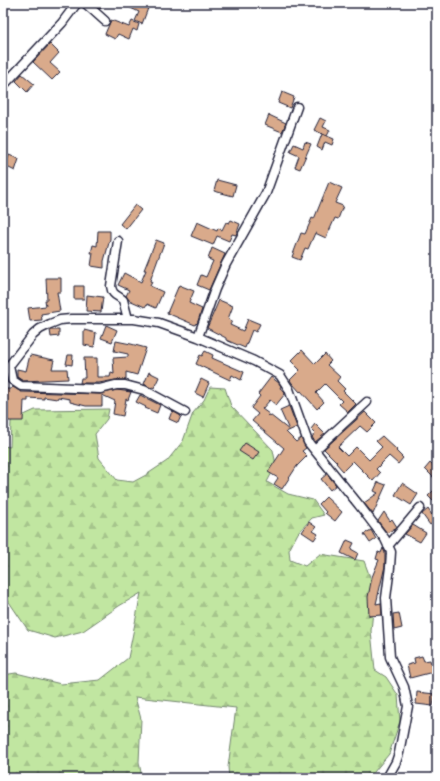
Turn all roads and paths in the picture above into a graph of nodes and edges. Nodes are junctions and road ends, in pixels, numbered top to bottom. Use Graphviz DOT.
graph roads {
  1 [pos="77,3"];
  2 [pos="85,3"];
  3 [pos="105,20"];
  4 [pos="3,86"];
  5 [pos="297,107"];
  6 [pos="118,241"];
  7 [pos="128,319"];
  8 [pos="198,337"];
  9 [pos="6,369"];
  10 [pos="367,402"];
  11 [pos="185,412"];
  12 [pos="315,450"];
  13 [pos="420,508"];
  14 [pos="388,546"];
  15 [pos="387,778"];
  1 -- 4 [label="street"];
  2 -- 3 [label="street"];
  5 -- 8 [label="street"];
  6 -- 7 [label="street"];
  7 -- 8 [label="street"];
  7 -- 9 [label="street"];
  8 -- 12 [label="street"];
  9 -- 11 [label="street"];
  10 -- 12 [label="street"];
  12 -- 14 [label="street"];
  13 -- 14 [label="street"];
  14 -- 15 [label="street"];
}
